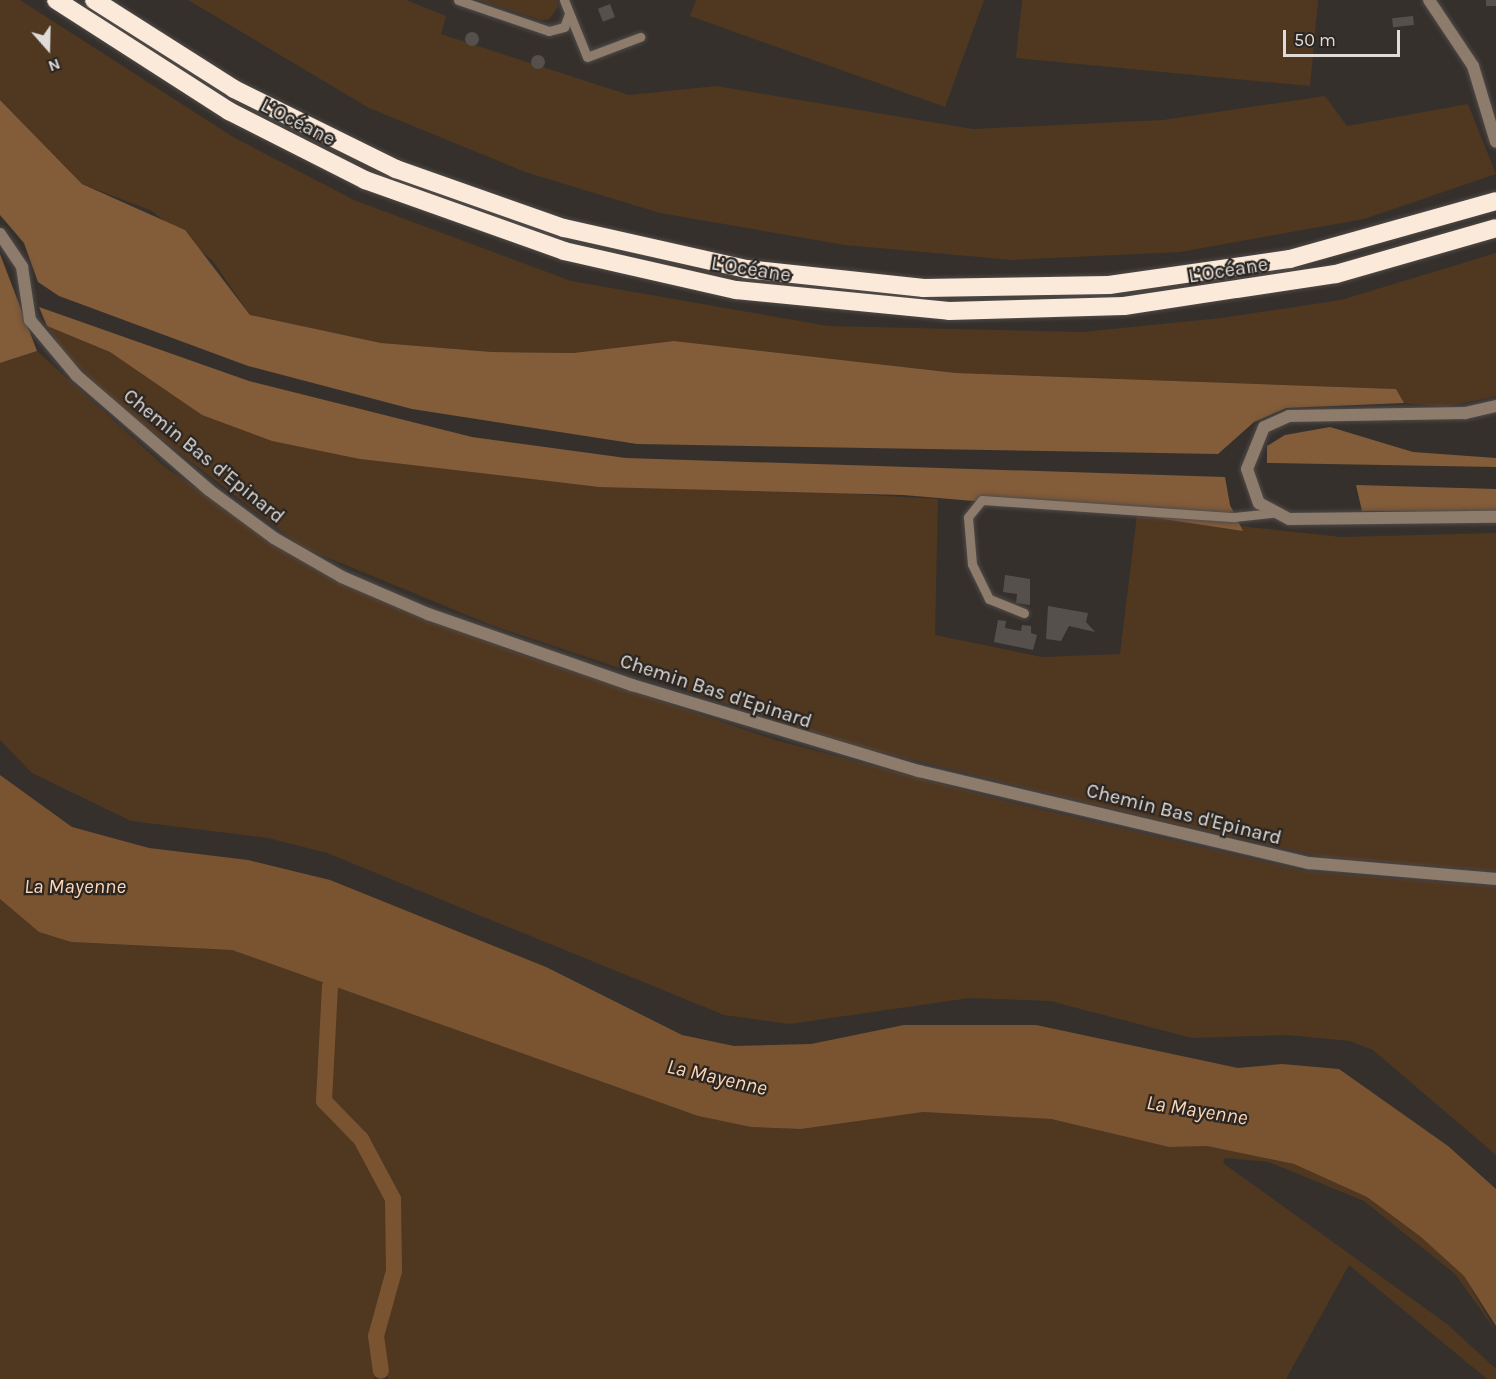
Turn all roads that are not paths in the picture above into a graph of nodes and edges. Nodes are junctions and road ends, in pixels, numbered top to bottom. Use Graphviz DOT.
graph roads {
  1 [pos="56,0"];
  2 [pos="94,0"];
  3 [pos="458,0"];
  4 [pos="564,0"];
  5 [pos="1429,0"];
  6 [pos="569,14"];
  7 [pos="640,37"];
  8 [pos="1496,142"];
  9 [pos="1496,201"];
  10 [pos="1496,228"];
  11 [pos="0,234"];
  12 [pos="1496,406"];
  13 [pos="1271,513"];
  14 [pos="1496,517"];
  15 [pos="1024,613"];
  16 [pos="1496,879"];
  1 -- 10 [label="highway, L’Océane"];
  2 -- 9 [label="highway, L’Océane"];
  3 -- 6 [label="lane"];
  4 -- 6 [label="lane"];
  5 -- 8 [label="street"];
  6 -- 7 [label="lane"];
  11 -- 16 [label="street, Chemin Bas d'Epinard"];
  12 -- 13 [label="street"];
  13 -- 14 [label="street"];
  13 -- 15 [label="lane"];
}
